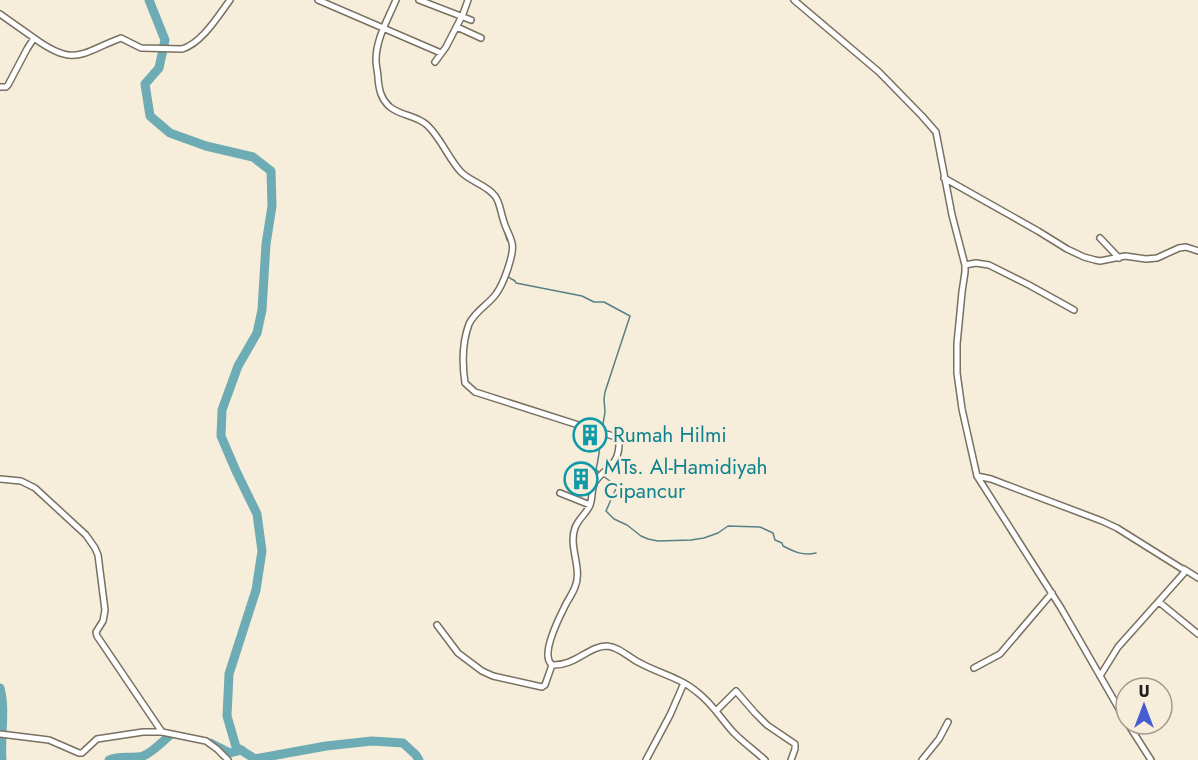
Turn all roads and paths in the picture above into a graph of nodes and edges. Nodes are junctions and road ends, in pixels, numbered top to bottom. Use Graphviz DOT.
graph roads {
  1 [pos="230,0"];
  2 [pos="318,0"];
  3 [pos="396,0"];
  4 [pos="418,0"];
  5 [pos="468,0"];
  6 [pos="794,0"];
  7 [pos="0,14"];
  8 [pos="462,16"];
  9 [pos="471,20"];
  10 [pos="457,27"];
  11 [pos="384,28"];
  12 [pos="34,38"];
  13 [pos="481,38"];
  14 [pos="441,53"];
  15 [pos="435,62"];
  16 [pos="0,87"];
  17 [pos="944,178"];
  18 [pos="1100,238"];
  19 [pos="1198,251"];
  20 [pos="1119,258"];
  21 [pos="965,265"];
  22 [pos="1074,310"];
  23 [pos="977,476"];
  24 [pos="0,479"];
  25 [pos="560,492"];
  26 [pos="590,505"];
  27 [pos="1182,568"];
  28 [pos="1198,578"];
  29 [pos="1052,593"];
  30 [pos="1159,602"];
  31 [pos="437,625"];
  32 [pos="1198,634"];
  33 [pos="552,665"];
  34 [pos="974,668"];
  35 [pos="1100,676"];
  36 [pos="684,683"];
  37 [pos="1114,700"];
  38 [pos="717,710"];
  39 [pos="948,722"];
  40 [pos="162,732"];
  41 [pos="3,734"];
  42 [pos="1136,736"];
  43 [pos="228,760"];
  44 [pos="646,760"];
  45 [pos="765,760"];
  46 [pos="791,760"];
  47 [pos="922,760"];
  48 [pos="1151,760"];
  1 -- 12 [label="street"];
  2 -- 11 [label="street"];
  3 -- 11 [label="street"];
  4 -- 8 [label="street"];
  5 -- 8 [label="street"];
  6 -- 17 [label="street"];
  7 -- 12 [label="street"];
  8 -- 9 [label="street"];
  8 -- 10 [label="street"];
  10 -- 13 [label="street"];
  10 -- 14 [label="street"];
  11 -- 14 [label="street"];
  11 -- 26 [label="street"];
  12 -- 16 [label="street"];
  14 -- 15 [label="street"];
  17 -- 20 [label="street"];
  17 -- 21 [label="street"];
  18 -- 20 [label="street"];
  19 -- 20 [label="street"];
  21 -- 22 [label="street"];
  21 -- 23 [label="street"];
  23 -- 27 [label="street"];
  23 -- 29 [label="street"];
  24 -- 40 [label="street"];
  25 -- 26 [label="street"];
  26 -- 33 [label="street"];
  27 -- 28 [label="street"];
  27 -- 30 [label="street"];
  29 -- 34 [label="street"];
  29 -- 35 [label="street"];
  30 -- 32 [label="street"];
  30 -- 35 [label="street"];
  31 -- 33 [label="street"];
  33 -- 36 [label="street"];
  35 -- 37 [label="street"];
  36 -- 38 [label="street"];
  36 -- 44 [label="street"];
  38 -- 45 [label="street"];
  38 -- 46 [label="street"];
  39 -- 47 [label="street"];
  40 -- 41 [label="street"];
  40 -- 43 [label="street"];
  42 -- 48 [label="street"];
}
